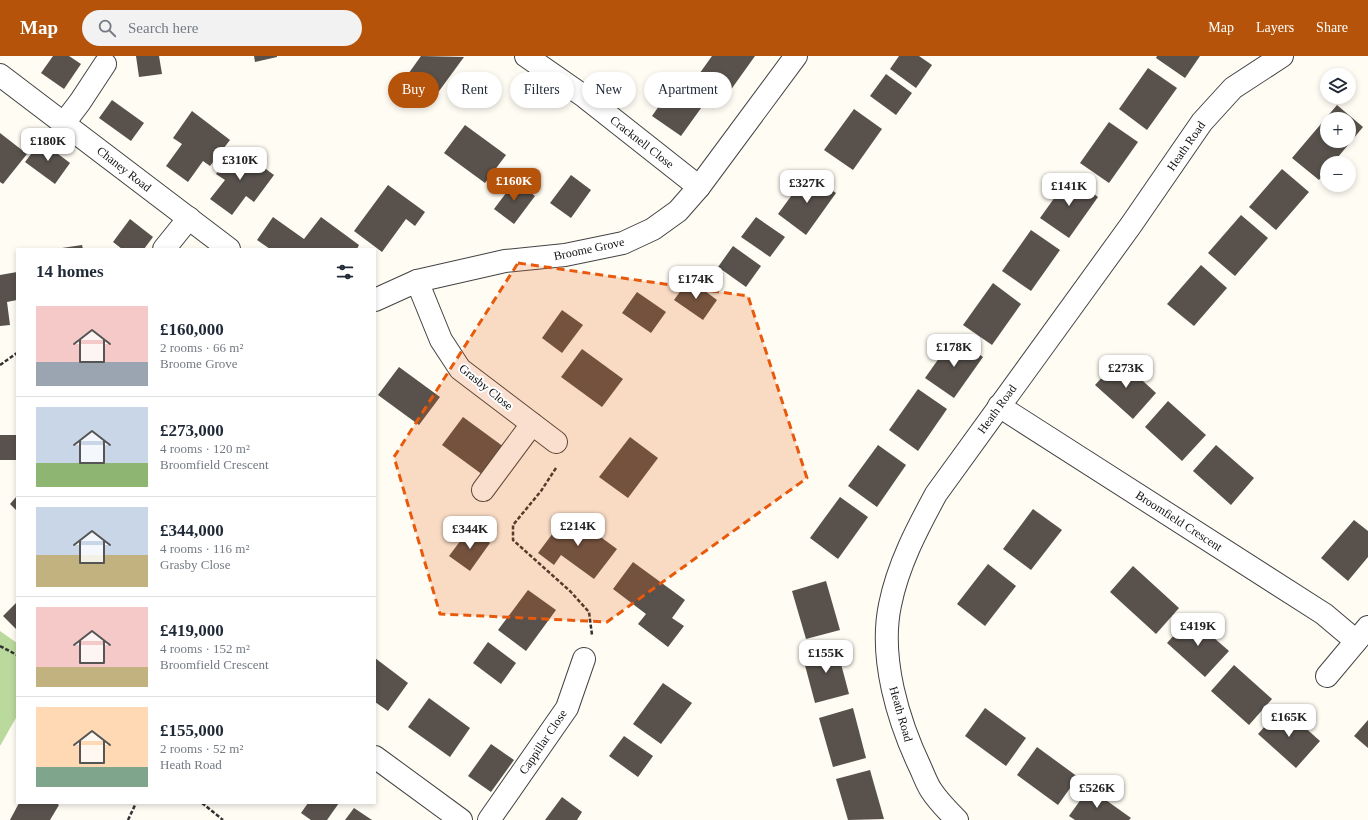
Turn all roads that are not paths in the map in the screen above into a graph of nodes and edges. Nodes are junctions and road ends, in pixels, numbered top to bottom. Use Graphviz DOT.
graph roads {
  1 [pos="526,56"];
  2 [pos="796,56"];
  3 [pos="1282,56"];
  4 [pos="105,64"];
  5 [pos="0,75"];
  6 [pos="64,123"];
  7 [pos="699,187"];
  8 [pos="189,218"];
  9 [pos="165,248"];
  10 [pos="228,248"];
  11 [pos="417,281"];
  12 [pos="376,300"];
  13 [pos="999,406"];
  14 [pos="532,424"];
  15 [pos="556,442"];
  16 [pos="483,490"];
  17 [pos="1362,634"];
  18 [pos="584,658"];
  19 [pos="1327,676"];
  20 [pos="376,758"];
  21 [pos="461,820"];
  22 [pos="489,820"];
  23 [pos="957,820"];
  1 -- 7 [label="street, Cracknell Close"];
  2 -- 7 [label="street, Broome Grove"];
  3 -- 13 [label="street, Heath Road"];
  4 -- 6 [label="street"];
  5 -- 6 [label="street, Chaney Road"];
  6 -- 8 [label="street, Chaney Road"];
  7 -- 11 [label="street, Broome Grove"];
  8 -- 9 [label="street"];
  8 -- 10 [label="street, Chaney Road"];
  11 -- 12 [label="street, Broome Grove"];
  11 -- 14 [label="street, Grasby Close"];
  13 -- 17 [label="street, Broomfield Crescent"];
  13 -- 23 [label="street, Heath Road"];
  14 -- 15 [label="street, Grasby Close"];
  14 -- 16 [label="street"];
  17 -- 19 [label="street, Broomfield Crescent"];
  18 -- 22 [label="street, Cappillar Close"];
  20 -- 21 [label="street"];
}
